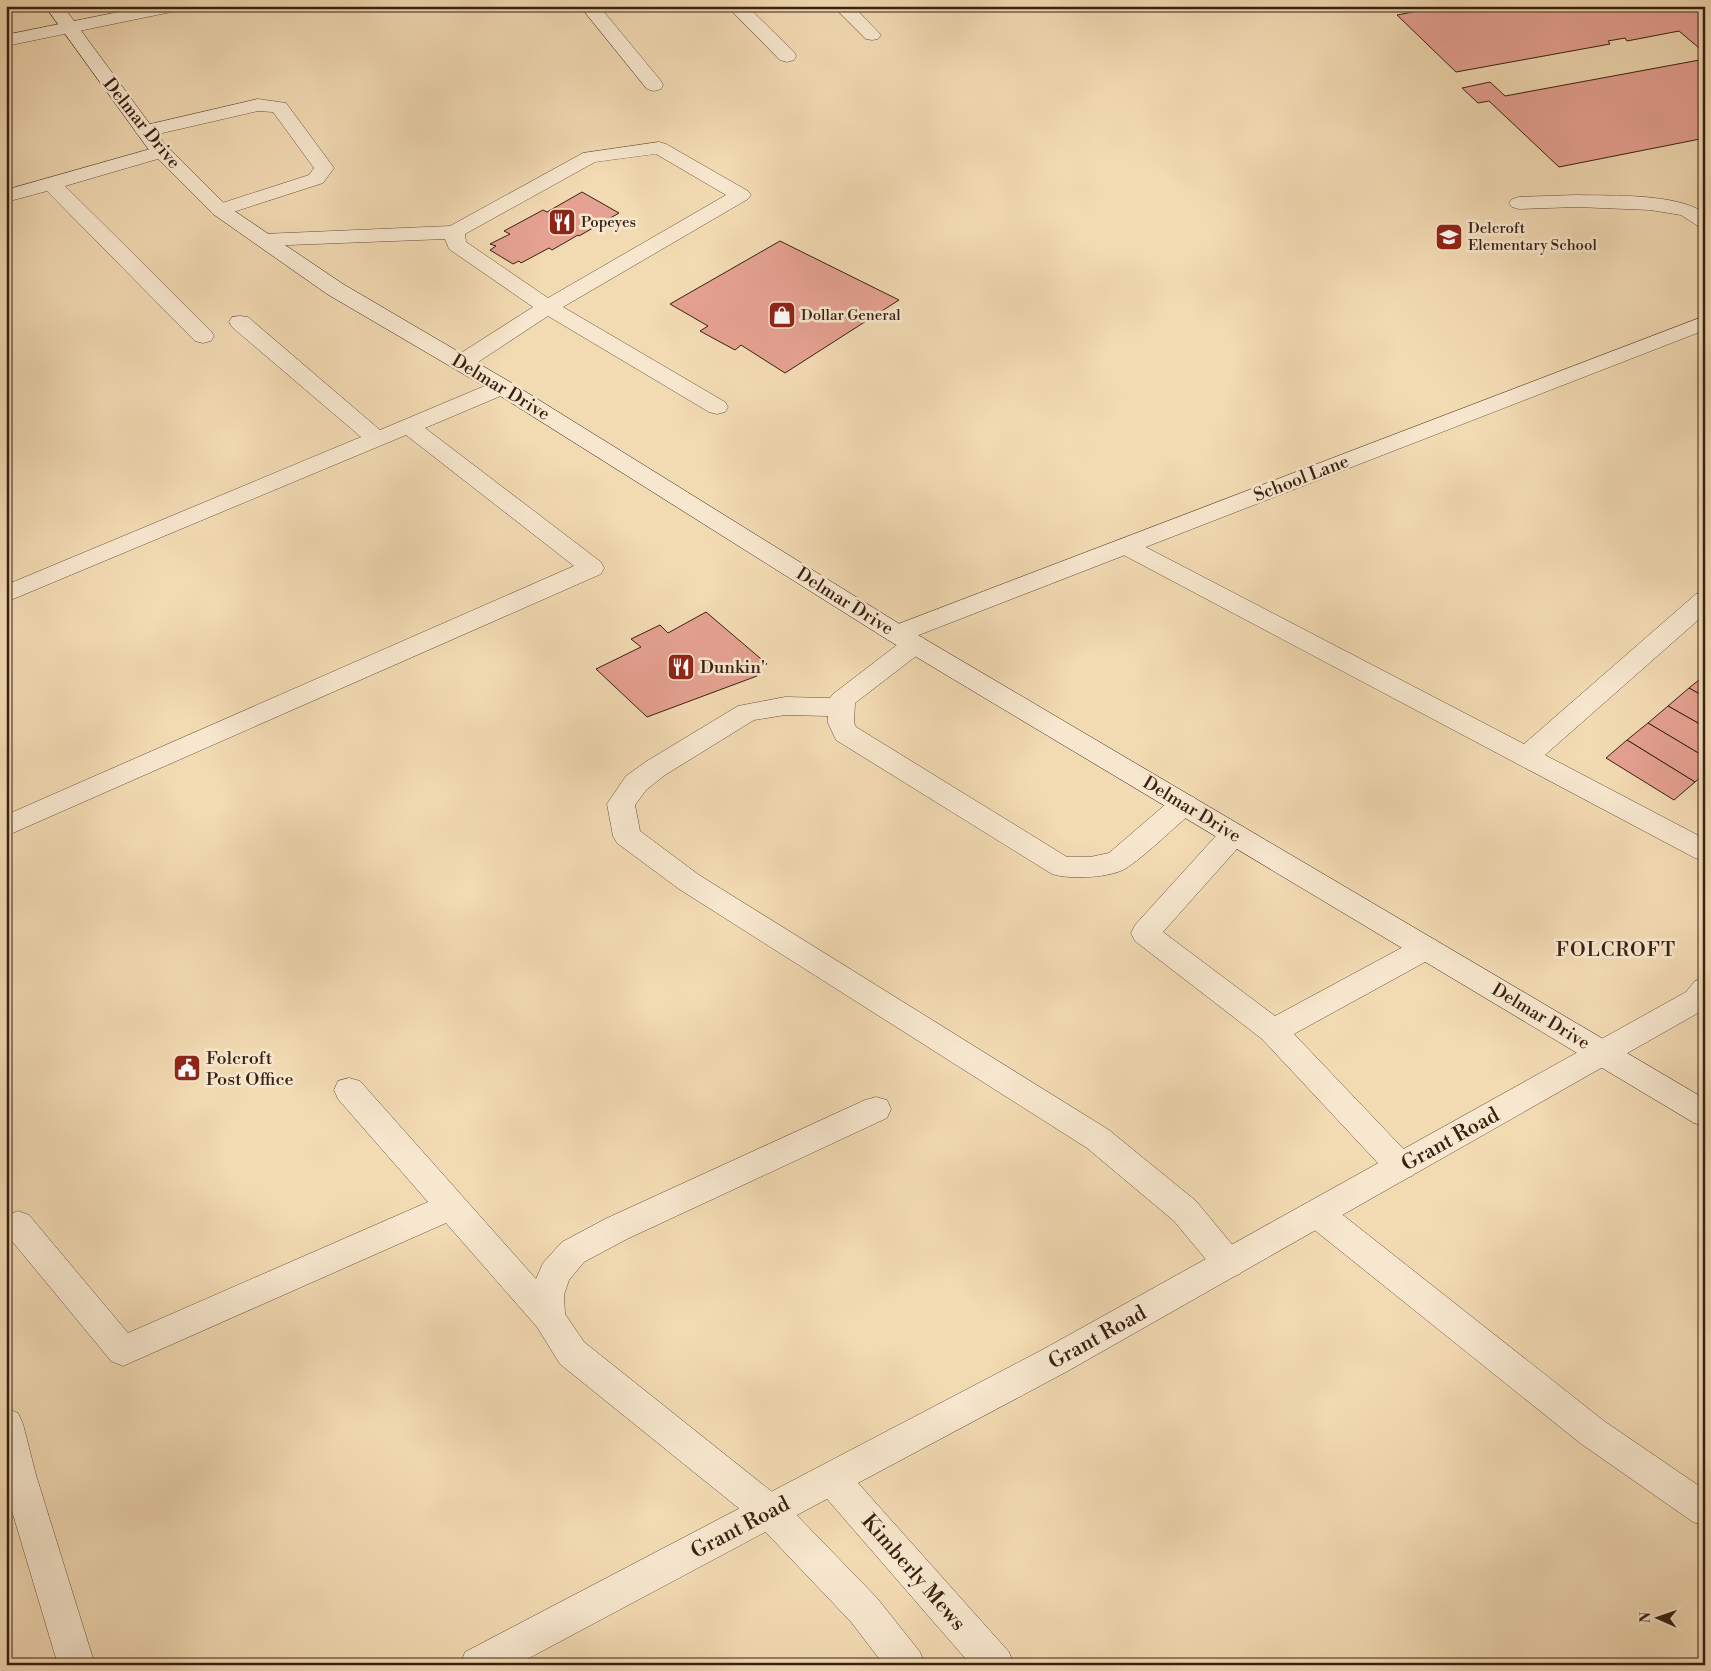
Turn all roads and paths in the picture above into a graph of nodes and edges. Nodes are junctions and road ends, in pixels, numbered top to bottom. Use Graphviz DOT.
graph roads {
  1 [pos="54,6"];
  2 [pos="176,6"];
  3 [pos="589,6"];
  4 [pos="736,6"];
  5 [pos="842,6"];
  6 [pos="70,29"];
  7 [pos="872,35"];
  8 [pos="6,41"];
  9 [pos="787,56"];
  10 [pos="654,85"];
  11 [pos="145,131"];
  12 [pos="162,152"];
  13 [pos="52,184"];
  14 [pos="6,196"];
  15 [pos="1519,203"];
  16 [pos="220,210"];
  17 [pos="1705,222"];
  18 [pos="454,232"];
  19 [pos="263,240"];
  20 [pos="549,306"];
  21 [pos="240,322"];
  22 [pos="1705,322"];
  23 [pos="203,336"];
  24 [pos="461,363"];
  25 [pos="502,387"];
  26 [pos="717,407"];
  27 [pos="408,426"];
  28 [pos="377,439"];
  29 [pos="1125,546"];
  30 [pos="6,594"];
  31 [pos="1705,600"];
  32 [pos="906,639"];
  33 [pos="842,707"];
  34 [pos="1525,758"];
  35 [pos="1184,804"];
  36 [pos="6,826"];
  37 [pos="1234,834"];
  38 [pos="1705,851"];
  39 [pos="1426,948"];
  40 [pos="1705,990"];
  41 [pos="1273,1031"];
  42 [pos="1603,1053"];
  43 [pos="349,1090"];
  44 [pos="876,1110"];
  45 [pos="1705,1114"];
  46 [pos="1401,1167"];
  47 [pos="452,1206"];
  48 [pos="1318,1214"];
  49 [pos="6,1230"];
  50 [pos="1228,1264"];
  51 [pos="549,1317"];
  52 [pos="6,1424"];
  53 [pos="832,1479"];
  54 [pos="1705,1510"];
  55 [pos="770,1511"];
  56 [pos="77,1665"];
  57 [pos="478,1665"];
  58 [pos="907,1665"];
  59 [pos="996,1665"];
  1 -- 6 [label="street, Delmar Drive"];
  2 -- 6 [label="street"];
  3 -- 10 [label="street"];
  4 -- 9 [label="street"];
  5 -- 7 [label="street"];
  6 -- 8 [label="street"];
  6 -- 11 [label="street, Delmar Drive"];
  11 -- 12 [label="street, Delmar Drive"];
  11 -- 16 [label="street"];
  12 -- 13 [label="street"];
  12 -- 16 [label="street, Delmar Drive"];
  13 -- 14 [label="street"];
  13 -- 23 [label="street"];
  15 -- 17 [label="street"];
  16 -- 19 [label="street, Delmar Drive"];
  18 -- 19 [label="street"];
  18 -- 20 [label="street"];
  18 -- 20 [label="street"];
  19 -- 24 [label="street, Delmar Drive"];
  20 -- 24 [label="street"];
  20 -- 26 [label="street"];
  21 -- 28 [label="street"];
  22 -- 29 [label="street, School Lane"];
  24 -- 25 [label="street, Delmar Drive"];
  25 -- 27 [label="street"];
  25 -- 32 [label="street, Delmar Drive"];
  27 -- 28 [label="street"];
  27 -- 36 [label="street"];
  28 -- 30 [label="street"];
  29 -- 32 [label="street, School Lane"];
  29 -- 34 [label="street"];
  31 -- 34 [label="street"];
  32 -- 33 [label="street, School Lane"];
  32 -- 35 [label="street, Delmar Drive"];
  33 -- 35 [label="street"];
  33 -- 50 [label="street"];
  34 -- 38 [label="street"];
  35 -- 37 [label="street, Delmar Drive"];
  37 -- 39 [label="street, Delmar Drive"];
  37 -- 41 [label="street"];
  39 -- 41 [label="street"];
  39 -- 42 [label="street, Delmar Drive"];
  40 -- 42 [label="street, Grant Road"];
  41 -- 46 [label="street"];
  42 -- 45 [label="street, Delmar Drive"];
  42 -- 46 [label="street, Grant Road"];
  43 -- 47 [label="street"];
  44 -- 51 [label="street"];
  46 -- 48 [label="street, Grant Road"];
  47 -- 49 [label="street"];
  47 -- 51 [label="street"];
  48 -- 50 [label="street, Grant Road"];
  48 -- 54 [label="street"];
  50 -- 53 [label="street, Grant Road"];
  51 -- 55 [label="street"];
  52 -- 56 [label="street"];
  53 -- 55 [label="street, Grant Road"];
  53 -- 59 [label="street, Kimberly Mews"];
  55 -- 57 [label="street, Grant Road"];
  55 -- 58 [label="street"];
}
